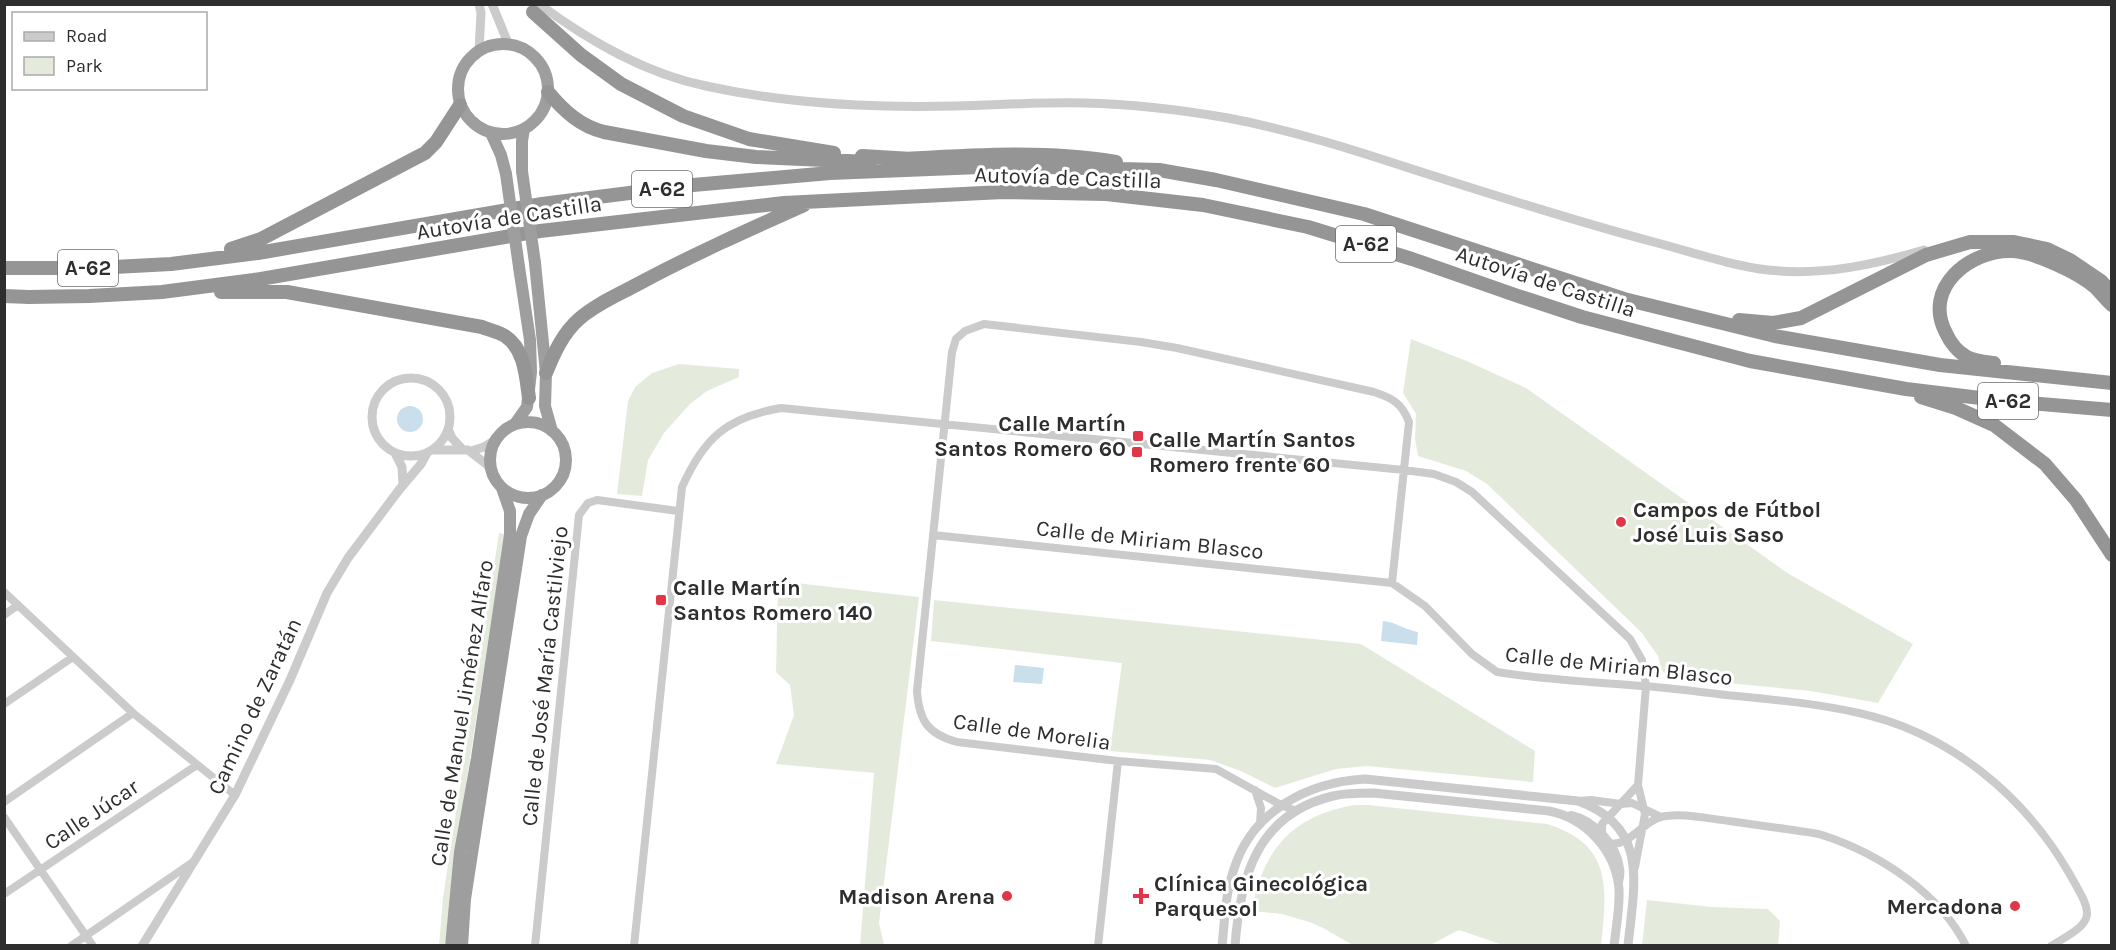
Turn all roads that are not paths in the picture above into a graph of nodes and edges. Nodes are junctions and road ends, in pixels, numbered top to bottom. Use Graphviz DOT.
graph roads {
  1 [pos="479,4"];
  2 [pos="492,4"];
  3 [pos="532,7"];
  4 [pos="508,44"];
  5 [pos="478,50"];
  6 [pos="548,92"];
  7 [pos="460,105"];
  8 [pos="524,129"];
  9 [pos="491,133"];
  10 [pos="914,159"];
  11 [pos="1159,170"];
  12 [pos="811,202"];
  13 [pos="1970,242"];
  14 [pos="165,264"];
  15 [pos="4,268"];
  16 [pos="162,292"];
  17 [pos="2112,293"];
  18 [pos="4,296"];
  19 [pos="1648,305"];
  20 [pos="2112,305"];
  21 [pos="546,373"];
  22 [pos="2075,381"];
  23 [pos="2112,383"];
  24 [pos="1906,389"];
  25 [pos="529,398"];
  26 [pos="2112,410"];
  27 [pos="515,424"];
  28 [pos="944,424"];
  29 [pos="448,429"];
  30 [pos="552,431"];
  31 [pos="495,440"];
  32 [pos="467,450"];
  33 [pos="430,451"];
  34 [pos="395,453"];
  35 [pos="490,467"];
  36 [pos="1404,470"];
  37 [pos="403,485"];
  38 [pos="502,488"];
  39 [pos="542,495"];
  40 [pos="678,511"];
  41 [pos="933,535"];
  42 [pos="2112,555"];
  43 [pos="1392,583"];
  44 [pos="4,592"];
  45 [pos="18,605"];
  46 [pos="4,615"];
  47 [pos="73,657"];
  48 [pos="1646,686"];
  49 [pos="4,704"];
  50 [pos="133,713"];
  51 [pos="1118,761"];
  52 [pos="197,765"];
  53 [pos="1638,785"];
  54 [pos="1255,790"];
  55 [pos="235,795"];
  56 [pos="1578,801"];
  57 [pos="4,802"];
  58 [pos="1621,804"];
  59 [pos="1281,805"];
  60 [pos="1643,807"];
  61 [pos="1296,811"];
  62 [pos="4,817"];
  63 [pos="1608,817"];
  64 [pos="1661,817"];
  65 [pos="1260,824"];
  66 [pos="1643,825"];
  67 [pos="1597,834"];
  68 [pos="1627,839"];
  69 [pos="1609,843"];
  70 [pos="195,860"];
  71 [pos="1635,868"];
  72 [pos="41,869"];
  73 [pos="167,879"];
  74 [pos="1619,889"];
  75 [pos="176,891"];
  76 [pos="4,894"];
  77 [pos="86,935"];
  78 [pos="71,945"];
  79 [pos="93,945"];
  80 [pos="142,945"];
  81 [pos="451,945"];
  82 [pos="462,945"];
  83 [pos="535,945"];
  84 [pos="634,945"];
  85 [pos="1098,945"];
  86 [pos="1222,945"];
  87 [pos="1234,945"];
  88 [pos="1614,945"];
  89 [pos="1628,945"];
  90 [pos="1966,945"];
  91 [pos="2051,945"];
  1 -- 5 [label="street"];
  2 -- 4 [label="street"];
  3 -- 10 [label="highway"];
  3 -- 13 [label="street"];
  4 -- 5 [label="highway"];
  4 -- 6 [label="highway"];
  5 -- 7 [label="highway"];
  6 -- 8 [label="highway"];
  6 -- 10 [label="highway"];
  7 -- 9 [label="highway"];
  7 -- 14 [label="highway"];
  8 -- 9 [label="highway"];
  8 -- 21 [label="highway, bridge"];
  9 -- 25 [label="highway, bridge"];
  10 -- 11 [label="highway"];
  11 -- 14 [label="highway, Autovía de Castilla / A-62"];
  11 -- 19 [label="highway, Autovía de Castilla / A-62"];
  12 -- 16 [label="highway, Autovía de Castilla / A-62"];
  12 -- 21 [label="highway"];
  12 -- 24 [label="highway, Autovía de Castilla / A-62"];
  13 -- 17 [label="highway"];
  13 -- 19 [label="highway"];
  14 -- 15 [label="highway, Autovía de Castilla / A-62"];
  16 -- 18 [label="highway, Autovía de Castilla / A-62"];
  16 -- 25 [label="highway"];
  19 -- 22 [label="highway, Autovía de Castilla / A-62"];
  20 -- 22 [label="highway"];
  21 -- 30 [label="highway"];
  22 -- 23 [label="highway, Autovía de Castilla / A-62"];
  24 -- 26 [label="highway, Autovía de Castilla / A-62"];
  24 -- 42 [label="highway"];
  25 -- 27 [label="highway"];
  27 -- 30 [label="highway"];
  27 -- 31 [label="highway"];
  28 -- 36 [label="street"];
  28 -- 36 [label="street, Calle de Morelia"];
  28 -- 40 [label="street"];
  28 -- 41 [label="street, Calle de Morelia"];
  29 -- 32 [label="street"];
  29 -- 33 [label="street"];
  29 -- 34 [label="street"];
  30 -- 39 [label="highway"];
  31 -- 32 [label="street"];
  31 -- 35 [label="highway"];
  32 -- 33 [label="street"];
  32 -- 35 [label="street"];
  33 -- 34 [label="street"];
  33 -- 37 [label="street, Camino de Zaratán"];
  34 -- 37 [label="street"];
  35 -- 38 [label="highway"];
  36 -- 43 [label="street"];
  36 -- 48 [label="street"];
  37 -- 55 [label="street, Camino de Zaratán"];
  38 -- 39 [label="highway"];
  38 -- 81 [label="highway, Calle de Manuel Jiménez Alfaro"];
  39 -- 82 [label="highway, Calle de Manuel Jiménez Alfaro"];
  40 -- 83 [label="street, Calle de José María Castilviejo"];
  40 -- 84 [label="street"];
  41 -- 43 [label="street, Calle de Miriam Blasco"];
  41 -- 51 [label="street, Calle de Morelia"];
  43 -- 48 [label="street, Calle de Miriam Blasco"];
  44 -- 45 [label="street"];
  45 -- 46 [label="street"];
  45 -- 47 [label="street"];
  47 -- 49 [label="street"];
  47 -- 50 [label="street"];
  48 -- 53 [label="street"];
  48 -- 91 [label="street, Calle de Miriam Blasco"];
  50 -- 52 [label="street"];
  50 -- 57 [label="street"];
  51 -- 54 [label="street, Calle de Morelia"];
  51 -- 85 [label="street"];
  52 -- 55 [label="street"];
  52 -- 72 [label="street, Calle Júcar"];
  53 -- 58 [label="street"];
  53 -- 60 [label="street"];
  54 -- 59 [label="street, Calle de Morelia"];
  54 -- 65 [label="street"];
  55 -- 70 [label="street, Camino de Zaratán"];
  56 -- 58 [label="street"];
  56 -- 59 [label="street"];
  56 -- 63 [label="street"];
  58 -- 60 [label="street"];
  58 -- 63 [label="street"];
  59 -- 61 [label="street, Calle de Morelia"];
  59 -- 65 [label="street"];
  60 -- 64 [label="street"];
  60 -- 66 [label="street"];
  61 -- 67 [label="street"];
  61 -- 87 [label="street"];
  62 -- 72 [label="street"];
  63 -- 67 [label="street"];
  63 -- 68 [label="street"];
  64 -- 66 [label="street"];
  64 -- 90 [label="street"];
  65 -- 86 [label="street"];
  66 -- 68 [label="street"];
  66 -- 71 [label="street"];
  67 -- 69 [label="street"];
  67 -- 74 [label="street"];
  68 -- 69 [label="street"];
  68 -- 71 [label="street"];
  69 -- 74 [label="street"];
  70 -- 73 [label="street"];
  70 -- 75 [label="street, Camino de Zaratán"];
  71 -- 89 [label="street"];
  72 -- 76 [label="street, Calle Júcar"];
  72 -- 77 [label="street"];
  73 -- 75 [label="street"];
  73 -- 77 [label="street"];
  74 -- 88 [label="street"];
  75 -- 80 [label="street, Camino de Zaratán"];
  77 -- 78 [label="street"];
  77 -- 79 [label="street"];
}
